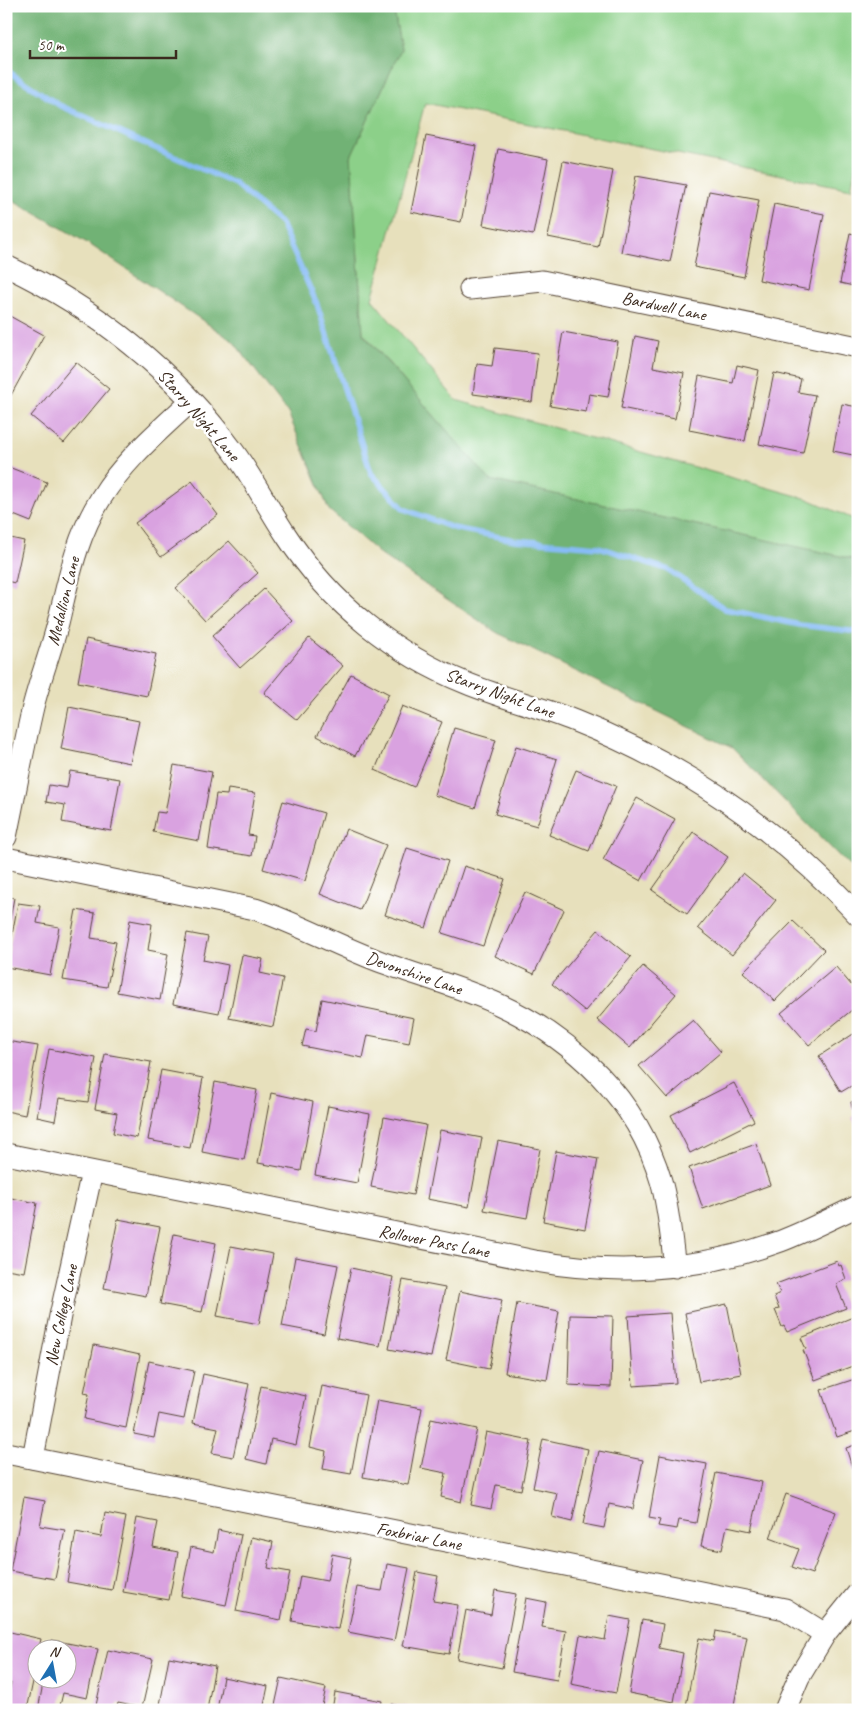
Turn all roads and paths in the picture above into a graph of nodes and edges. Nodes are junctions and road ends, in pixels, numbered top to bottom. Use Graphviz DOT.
graph roads {
  1 [pos="6,266"];
  2 [pos="470,289"];
  3 [pos="858,347"];
  4 [pos="192,400"];
  5 [pos="6,837"];
  6 [pos="6,858"];
  7 [pos="858,916"];
  8 [pos="6,1154"];
  9 [pos="92,1172"];
  10 [pos="858,1206"];
  11 [pos="675,1267"];
  12 [pos="6,1453"];
  13 [pos="33,1458"];
  14 [pos="858,1593"];
  15 [pos="825,1634"];
  16 [pos="785,1710"];
  1 -- 4 [label="street, Starry Night Lane"];
  2 -- 3 [label="street, Bardwell Lane"];
  4 -- 5 [label="street, Medallion Lane"];
  4 -- 7 [label="street, Starry Night Lane"];
  6 -- 11 [label="street, Devonshire Lane"];
  8 -- 9 [label="street, Rollover Pass Lane"];
  9 -- 11 [label="street, Rollover Pass Lane"];
  9 -- 13 [label="street, New College Lane"];
  10 -- 11 [label="street, Rollover Pass Lane"];
  12 -- 13 [label="street, Foxbriar Lane"];
  13 -- 15 [label="street, Foxbriar Lane"];
  14 -- 15 [label="street"];
  15 -- 16 [label="street"];
}
